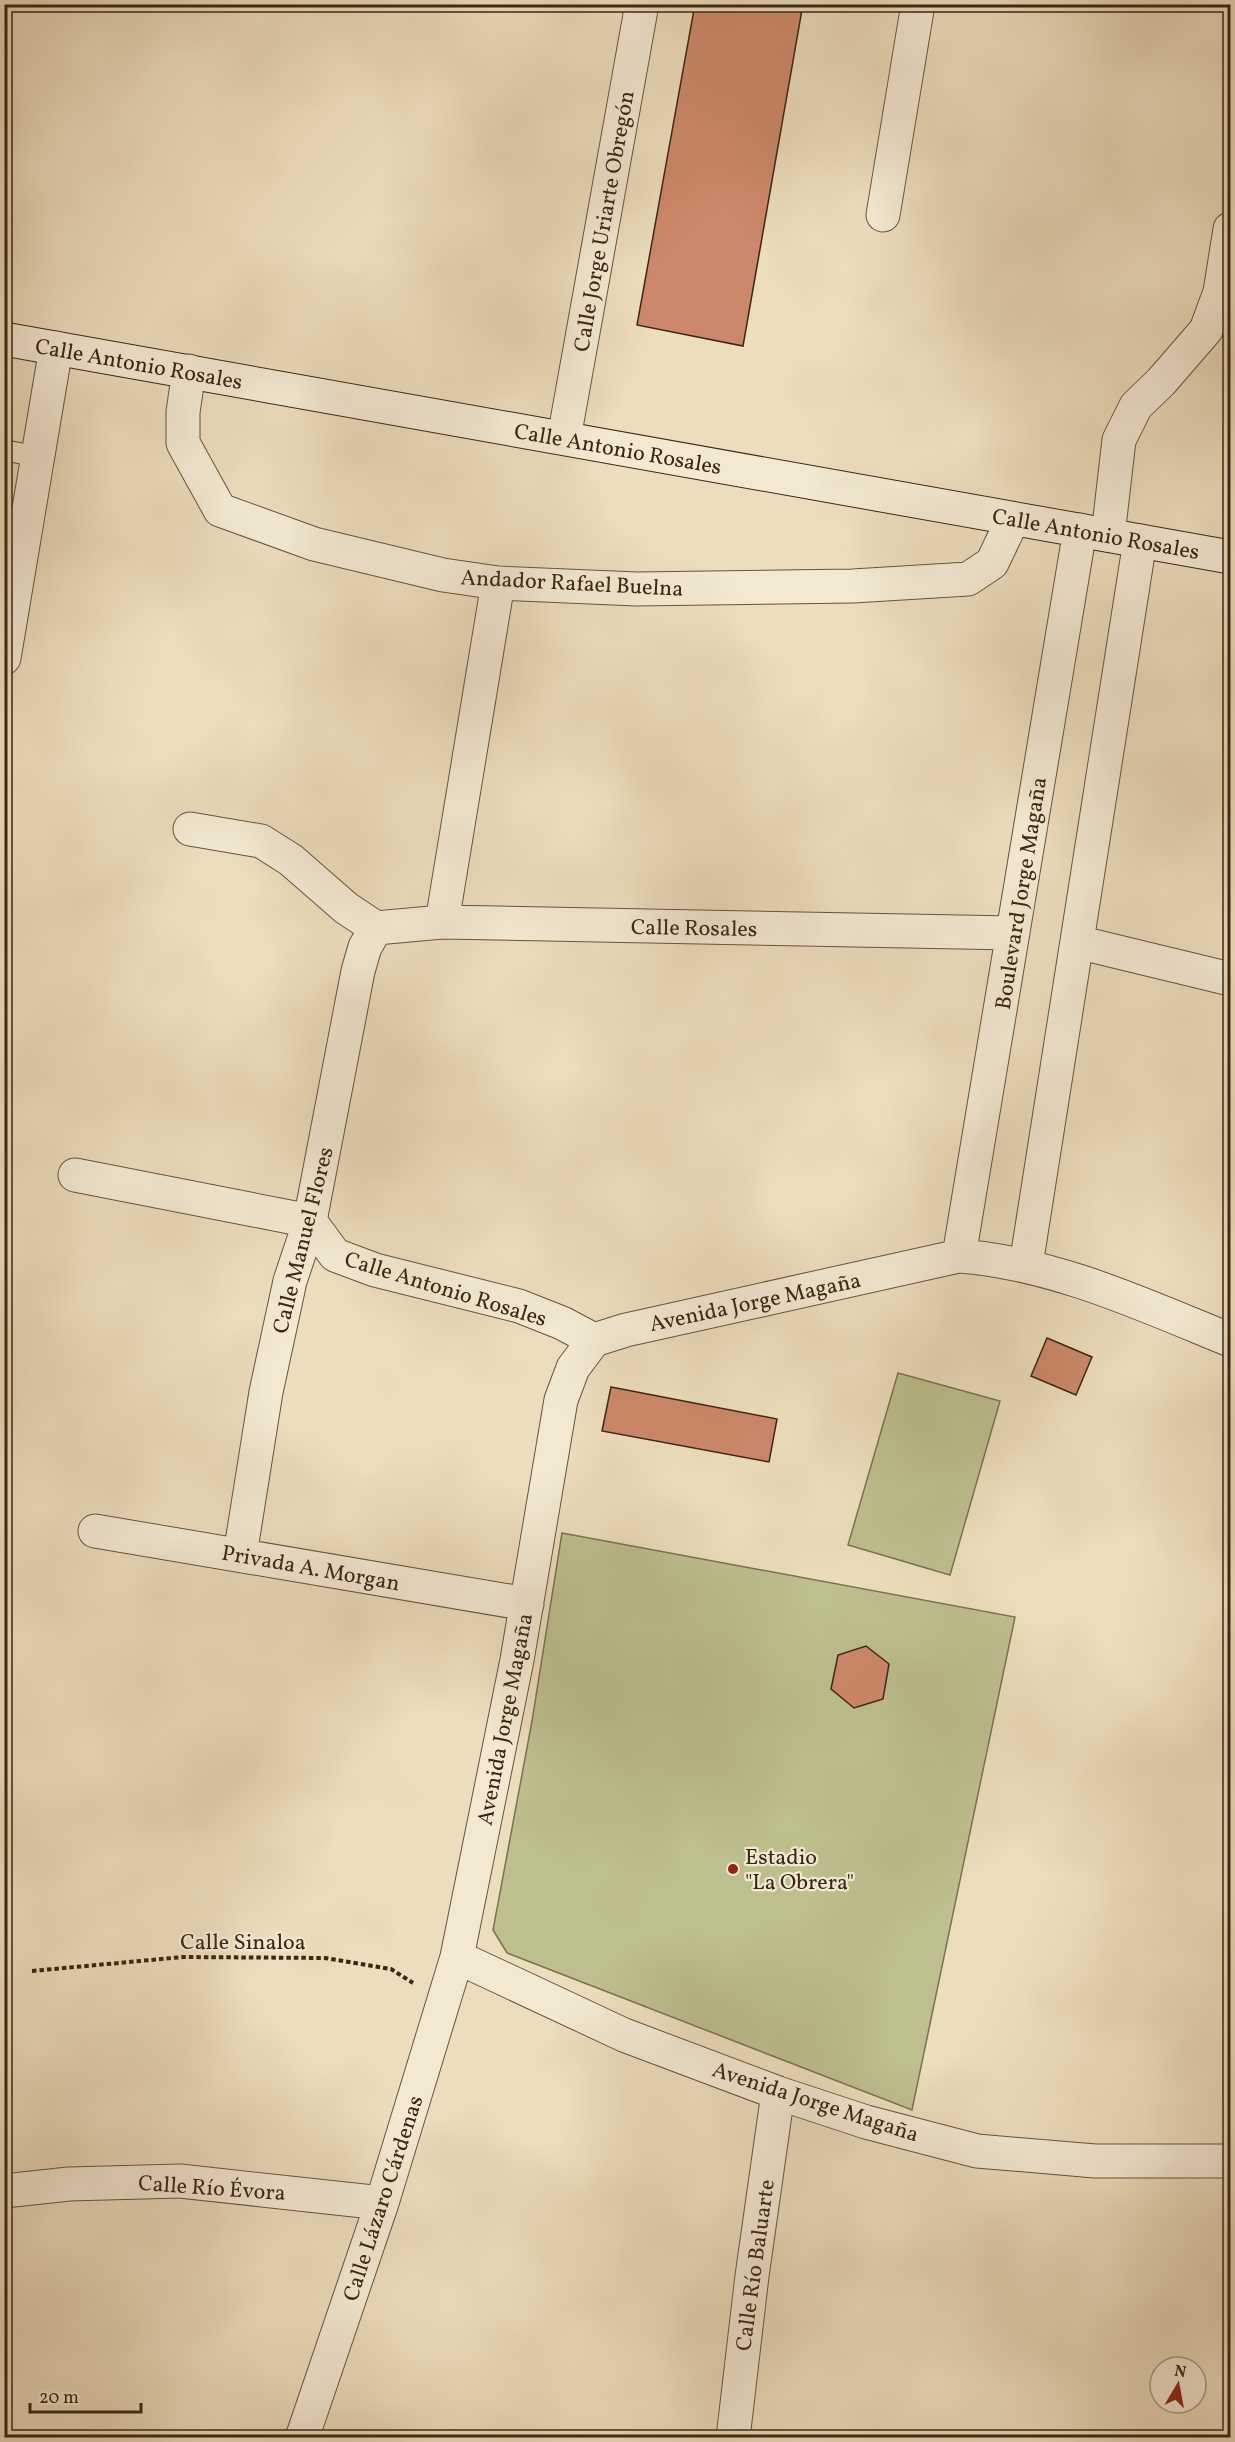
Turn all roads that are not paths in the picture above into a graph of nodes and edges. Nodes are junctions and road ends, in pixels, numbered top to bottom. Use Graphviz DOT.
graph roads {
  1 [pos="642,4"];
  2 [pos="918,4"];
  3 [pos="883,216"];
  4 [pos="1230,230"];
  5 [pos="4,339"];
  6 [pos="56,348"];
  7 [pos="189,371"];
  8 [pos="564,438"];
  9 [pos="4,450"];
  10 [pos="38,457"];
  11 [pos="1013,519"];
  12 [pos="1109,536"];
  13 [pos="1230,557"];
  14 [pos="498,583"];
  15 [pos="4,658"];
  16 [pos="190,829"];
  17 [pos="442,922"];
  18 [pos="376,928"];
  19 [pos="1013,933"];
  20 [pos="1077,942"];
  21 [pos="1230,980"];
  22 [pos="75,1175"];
  23 [pos="310,1221"];
  24 [pos="960,1256"];
  25 [pos="1026,1265"];
  26 [pos="594,1340"];
  27 [pos="1230,1340"];
  28 [pos="95,1531"];
  29 [pos="240,1555"];
  30 [pos="526,1604"];
  31 [pos="457,1957"];
  32 [pos="778,2093"];
  33 [pos="1230,2161"];
  34 [pos="4,2191"];
  35 [pos="382,2203"];
  36 [pos="302,2438"];
  37 [pos="733,2438"];
  1 -- 8 [label="street, Calle Jorge Uriarte Obregón"];
  2 -- 3 [label="street"];
  4 -- 12 [label="street"];
  5 -- 6 [label="street, Calle Antonio Rosales"];
  6 -- 7 [label="street, Calle Antonio Rosales"];
  6 -- 10 [label="street"];
  7 -- 8 [label="street, Calle Antonio Rosales"];
  7 -- 14 [label="street, Andador Rafael Buelna"];
  8 -- 11 [label="street, Calle Antonio Rosales"];
  9 -- 10 [label="lane"];
  10 -- 15 [label="street"];
  11 -- 12 [label="street, Calle Antonio Rosales"];
  11 -- 14 [label="street, Andador Rafael Buelna"];
  12 -- 13 [label="street, Calle Antonio Rosales"];
  12 -- 19 [label="street, Boulevard Jorge Magaña"];
  12 -- 20 [label="street"];
  14 -- 17 [label="street"];
  16 -- 18 [label="street"];
  17 -- 18 [label="street, Calle Rosales"];
  17 -- 19 [label="street, Calle Rosales"];
  18 -- 23 [label="street, Calle Manuel Flores"];
  19 -- 24 [label="street, Boulevard Jorge Magaña"];
  20 -- 21 [label="street"];
  20 -- 25 [label="street"];
  22 -- 23 [label="street"];
  23 -- 26 [label="street, Calle Antonio Rosales"];
  23 -- 29 [label="street, Calle Manuel Flores"];
  24 -- 25 [label="street, Avenida Jorge Magaña"];
  24 -- 26 [label="street, Avenida Jorge Magaña"];
  25 -- 27 [label="street, Avenida Jorge Magaña"];
  26 -- 30 [label="street, Avenida Jorge Magaña"];
  28 -- 29 [label="street, Privada A. Morgan"];
  29 -- 30 [label="street, Privada A. Morgan"];
  30 -- 31 [label="street, Avenida Jorge Magaña"];
  31 -- 32 [label="street, Avenida Jorge Magaña"];
  31 -- 35 [label="street, Calle Lázaro Cárdenas"];
  32 -- 33 [label="street, Avenida Jorge Magaña"];
  32 -- 37 [label="street, Calle Río Baluarte"];
  34 -- 35 [label="street, Calle Río Évora"];
  35 -- 36 [label="street, Calle Lázaro Cárdenas"];
}
